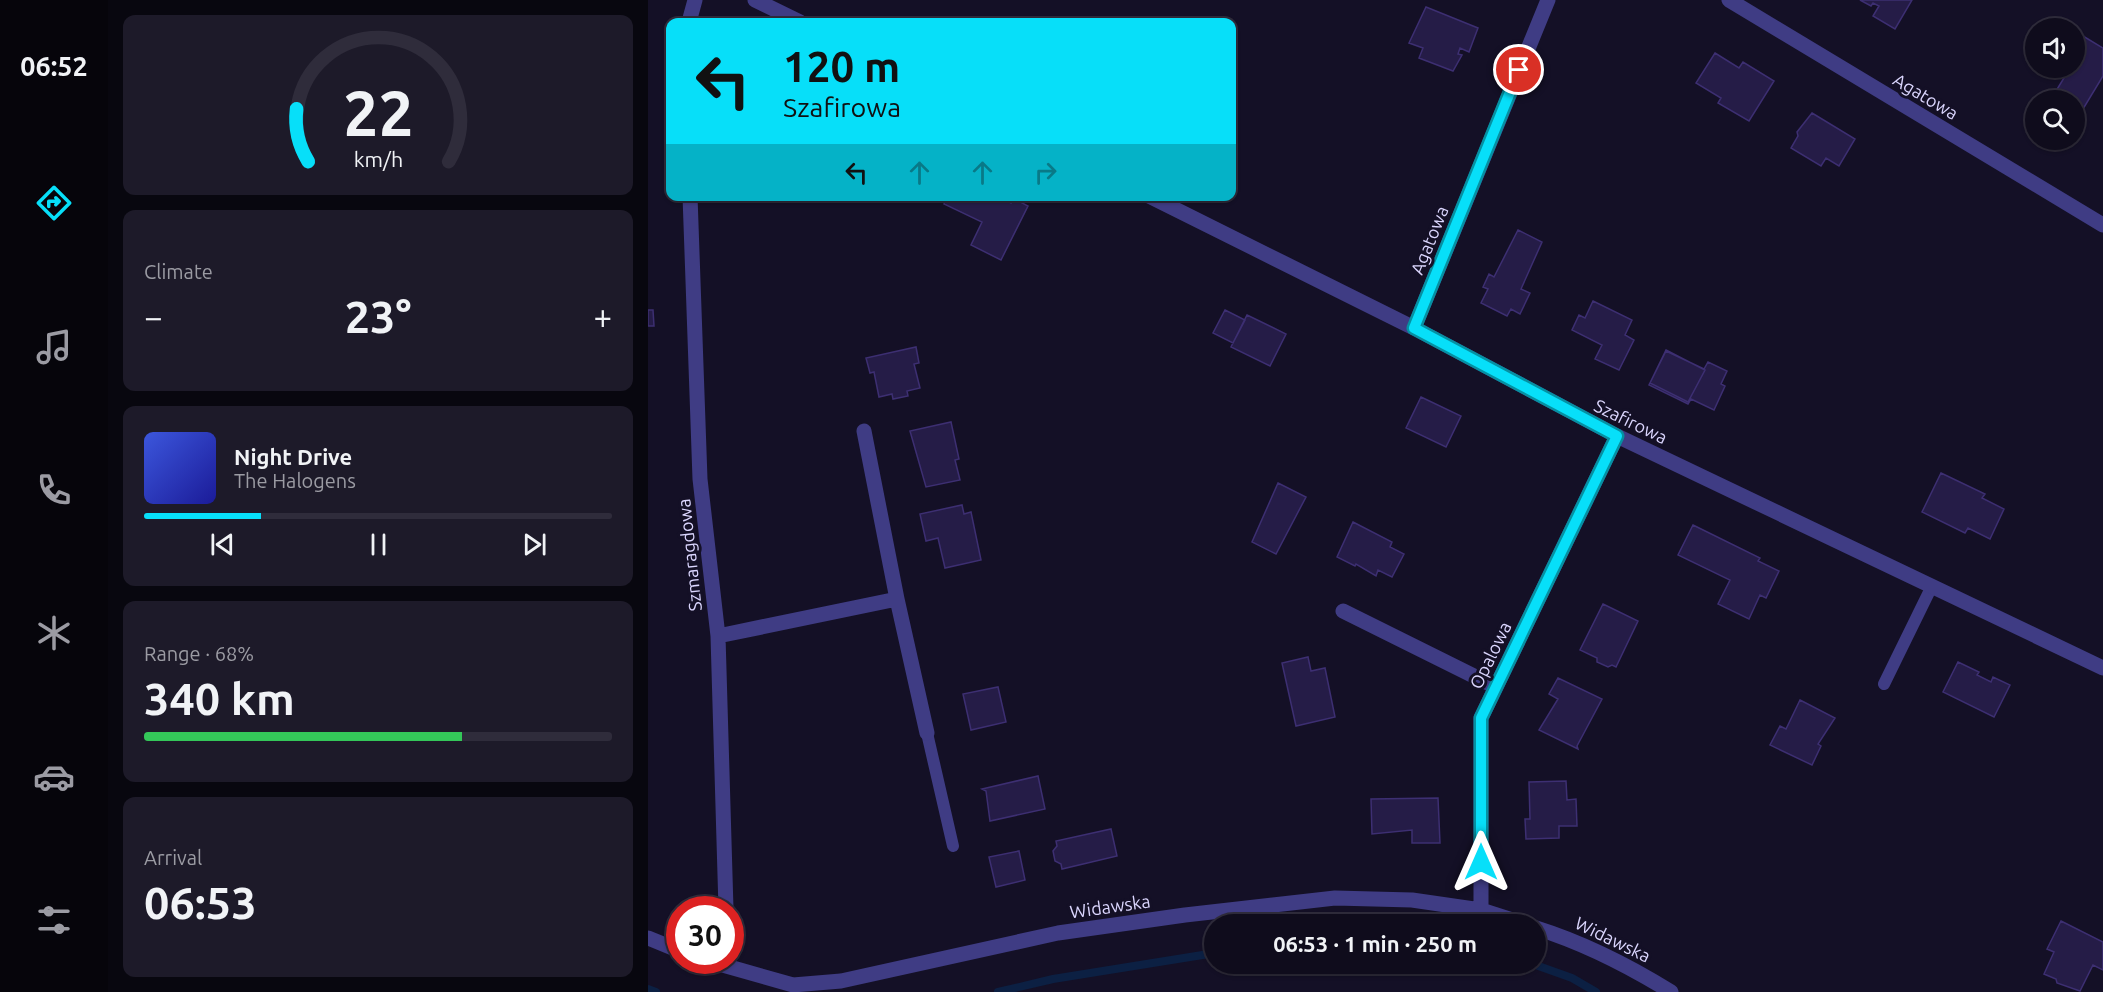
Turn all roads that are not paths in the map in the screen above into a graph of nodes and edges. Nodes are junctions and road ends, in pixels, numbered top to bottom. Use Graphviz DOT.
graph roads {
  1 [pos="695,0"];
  2 [pos="755,0"];
  3 [pos="1548,0"];
  4 [pos="1729,0"];
  5 [pos="690,18"];
  6 [pos="792,18"];
  7 [pos="690,201"];
  8 [pos="1159,201"];
  9 [pos="2103,225"];
  10 [pos="1414,328"];
  11 [pos="864,431"];
  12 [pos="1617,436"];
  13 [pos="1932,586"];
  14 [pos="897,599"];
  15 [pos="1343,611"];
  16 [pos="718,636"];
  17 [pos="2103,668"];
  18 [pos="1884,684"];
  19 [pos="1496,687"];
  20 [pos="927,733"];
  21 [pos="953,846"];
  22 [pos="726,896"];
  23 [pos="1481,910"];
  24 [pos="1494,914"];
  25 [pos="1546,931"];
  26 [pos="648,938"];
  27 [pos="666,945"];
  28 [pos="744,969"];
  29 [pos="1671,992"];
  1 -- 5 [label="street"];
  2 -- 6 [label="street"];
  3 -- 10 [label="street, Agatowa"];
  4 -- 9 [label="street, Agatowa"];
  7 -- 16 [label="street, Szmaragdowa"];
  8 -- 10 [label="street, Szafirowa"];
  10 -- 12 [label="street, Szafirowa"];
  11 -- 14 [label="street"];
  12 -- 13 [label="street, Szafirowa"];
  12 -- 19 [label="street, Opalowa"];
  13 -- 17 [label="street, Szafirowa"];
  13 -- 18 [label="lane"];
  14 -- 16 [label="street"];
  14 -- 20 [label="street"];
  15 -- 19 [label="street"];
  16 -- 22 [label="street, Szmaragdowa"];
  19 -- 23 [label="street, Opalowa"];
  20 -- 21 [label="lane"];
  23 -- 24 [label="street, Widawska"];
  23 -- 28 [label="street, Widawska"];
  25 -- 29 [label="street, Widawska"];
  26 -- 27 [label="street"];
}
